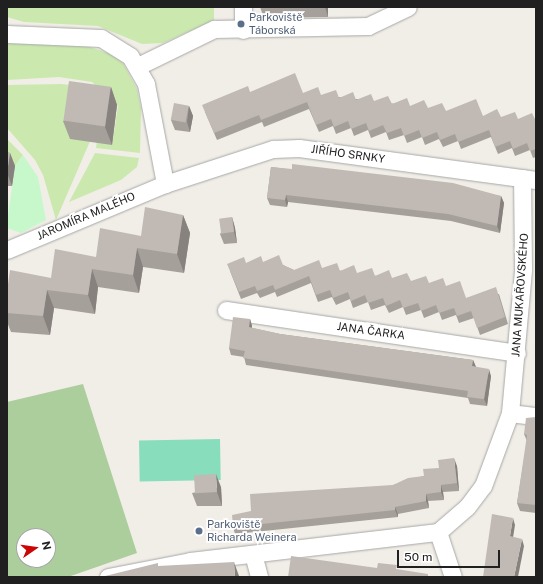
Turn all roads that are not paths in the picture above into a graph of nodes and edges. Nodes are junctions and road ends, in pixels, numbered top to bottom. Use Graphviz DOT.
graph roads {
  1 [pos="243,7"];
  2 [pos="408,7"];
  3 [pos="243,30"];
  4 [pos="7,34"];
  5 [pos="138,66"];
  6 [pos="529,179"];
  7 [pos="165,184"];
  8 [pos="7,250"];
  9 [pos="226,310"];
  10 [pos="517,352"];
  11 [pos="510,413"];
  12 [pos="536,416"];
  13 [pos="438,532"];
  14 [pos="253,554"];
  15 [pos="108,577"];
  16 [pos="259,577"];
  17 [pos="453,577"];
  1 -- 3 [label="street"];
  2 -- 3 [label="street"];
  3 -- 5 [label="street"];
  4 -- 5 [label="street"];
  5 -- 7 [label="street"];
  6 -- 7 [label="street, JIŘÍHO SRNKY"];
  6 -- 10 [label="street, JANA MUKAŘOVSKÉHO"];
  7 -- 8 [label="street, JAROMÍRA MALÉHO"];
  9 -- 10 [label="street, JANA ČARKA"];
  10 -- 11 [label="street, JANA MUKAŘOVSKÉHO"];
  11 -- 12 [label="street"];
  11 -- 13 [label="street, JANA MUKAŘOVSKÉHO"];
  13 -- 14 [label="street"];
  13 -- 17 [label="street"];
  14 -- 15 [label="street"];
  14 -- 16 [label="street"];
}
